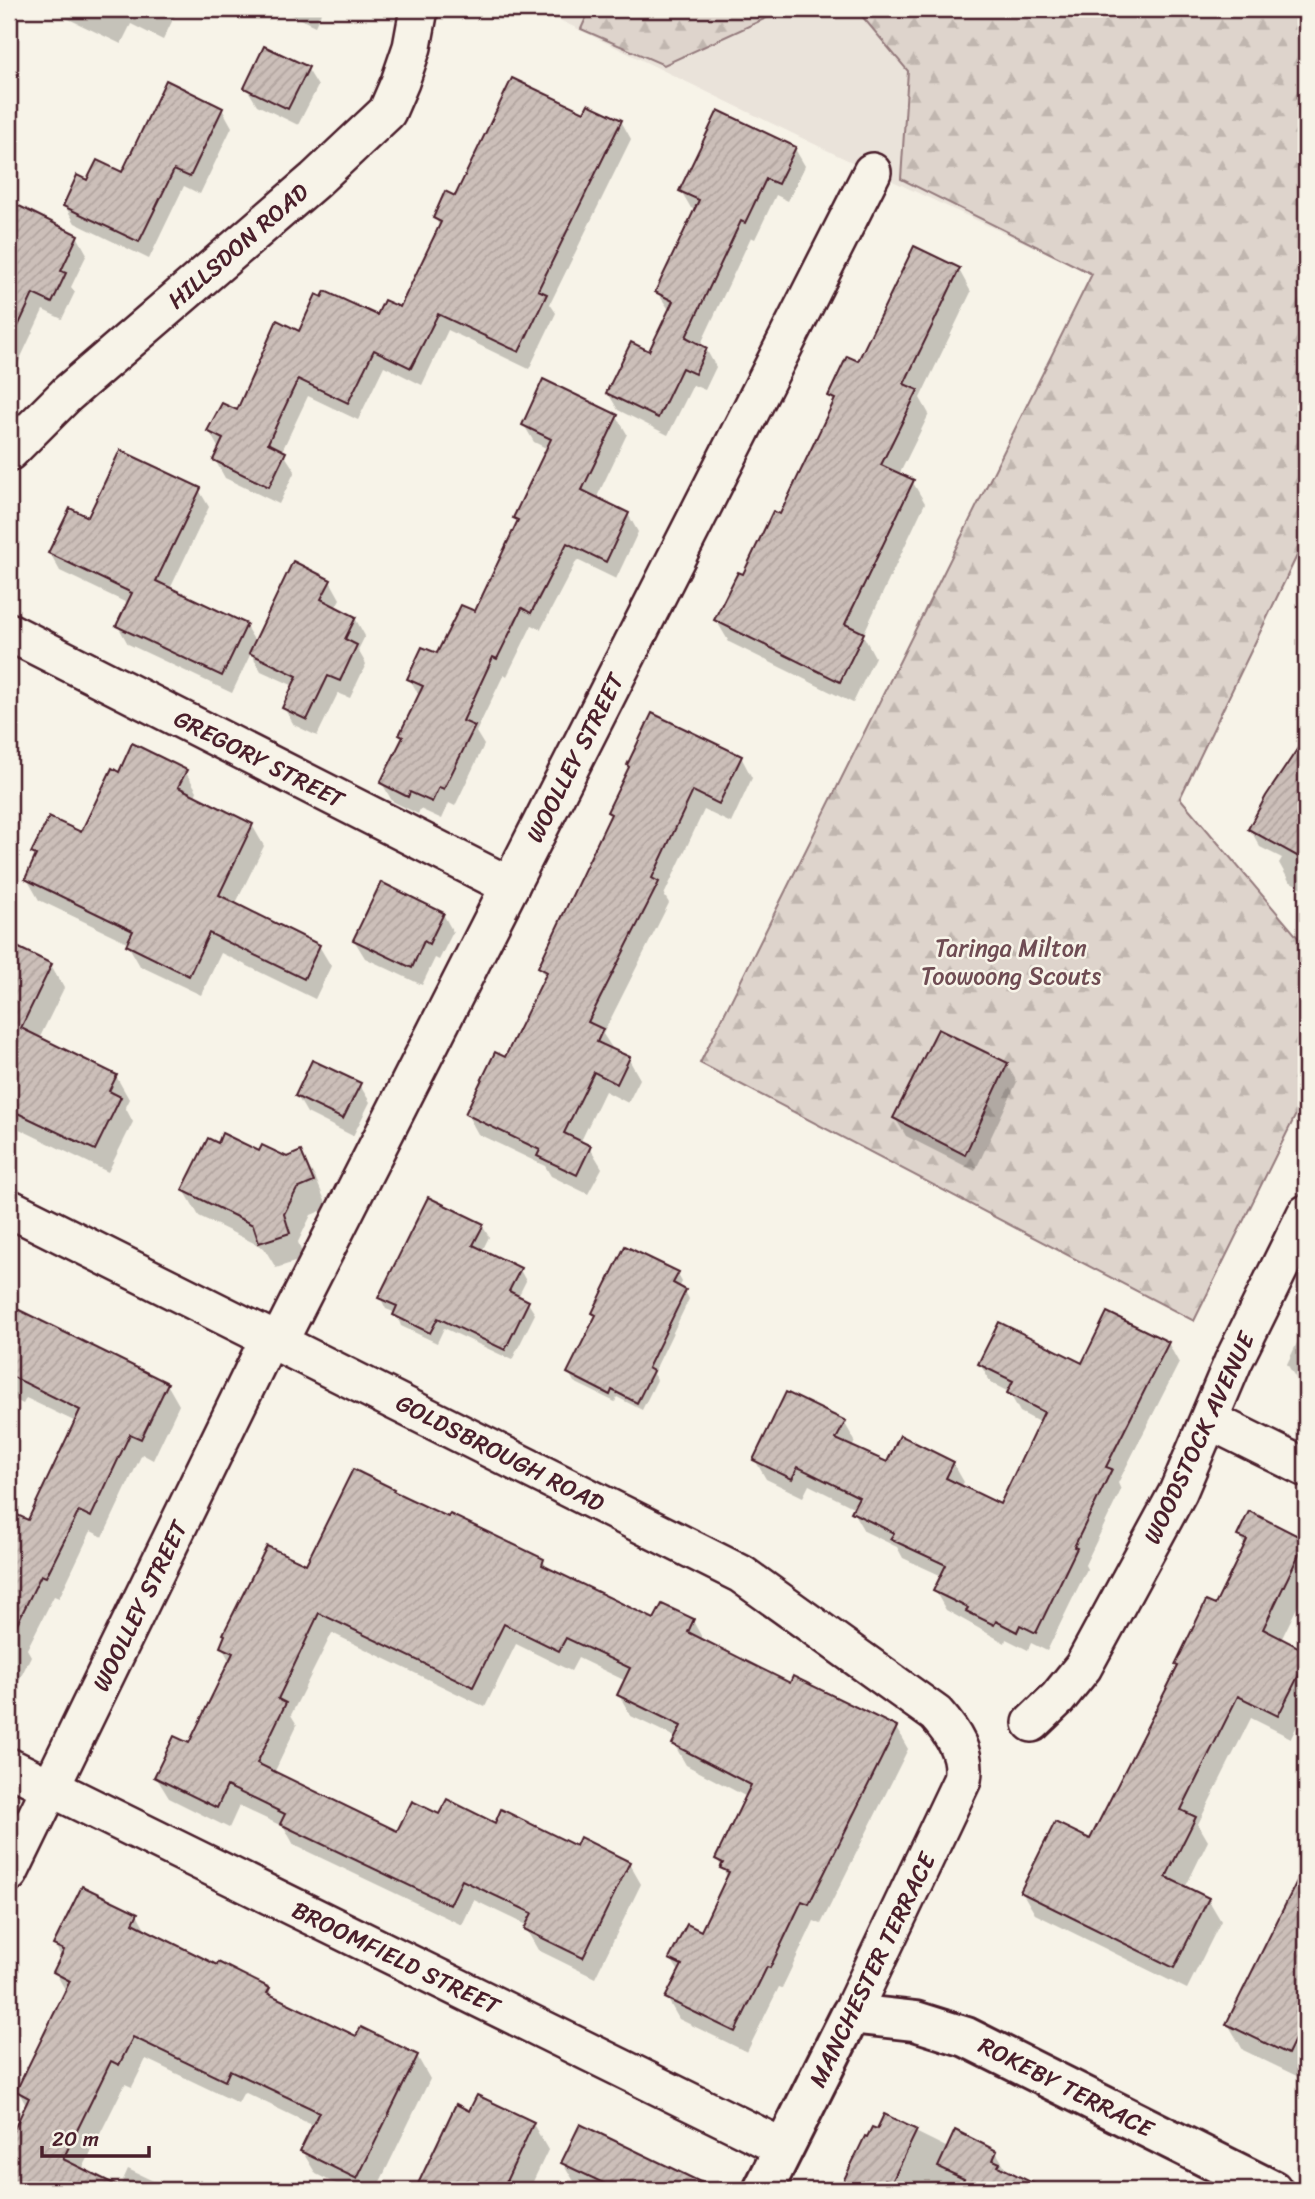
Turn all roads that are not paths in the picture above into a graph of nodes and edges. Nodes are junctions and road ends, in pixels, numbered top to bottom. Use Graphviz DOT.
graph roads {
  1 [pos="419,9"];
  2 [pos="872,172"];
  3 [pos="9,452"];
  4 [pos="9,632"];
  5 [pos="510,886"];
  6 [pos="9,1208"];
  7 [pos="1306,1214"];
  8 [pos="273,1341"];
  9 [pos="1209,1420"];
  10 [pos="1306,1468"];
  11 [pos="1032,1723"];
  12 [pos="959,1746"];
  13 [pos="9,1768"];
  14 [pos="51,1788"];
  15 [pos="9,1873"];
  16 [pos="851,2014"];
  17 [pos="784,2148"];
  18 [pos="763,2190"];
  19 [pos="1272,2190"];
  1 -- 3 [label="street, HILLSDON ROAD"];
  2 -- 5 [label="street, WOOLLEY STREET"];
  4 -- 5 [label="street, GREGORY STREET"];
  5 -- 8 [label="street, WOOLLEY STREET"];
  6 -- 8 [label="street, GOLDSBROUGH ROAD"];
  7 -- 9 [label="street, WOODSTOCK AVENUE"];
  8 -- 12 [label="street, GOLDSBROUGH ROAD"];
  8 -- 14 [label="street, WOOLLEY STREET"];
  9 -- 10 [label="street"];
  9 -- 11 [label="street, WOODSTOCK AVENUE"];
  12 -- 16 [label="street, MANCHESTER TERRACE"];
  13 -- 14 [label="street, BROOMFIELD STREET"];
  14 -- 15 [label="street, WOOLLEY STREET"];
  14 -- 17 [label="street, BROOMFIELD STREET"];
  16 -- 17 [label="street, MANCHESTER TERRACE"];
  16 -- 19 [label="street, ROKEBY TERRACE"];
  17 -- 18 [label="street, MANCHESTER TERRACE"];
}
